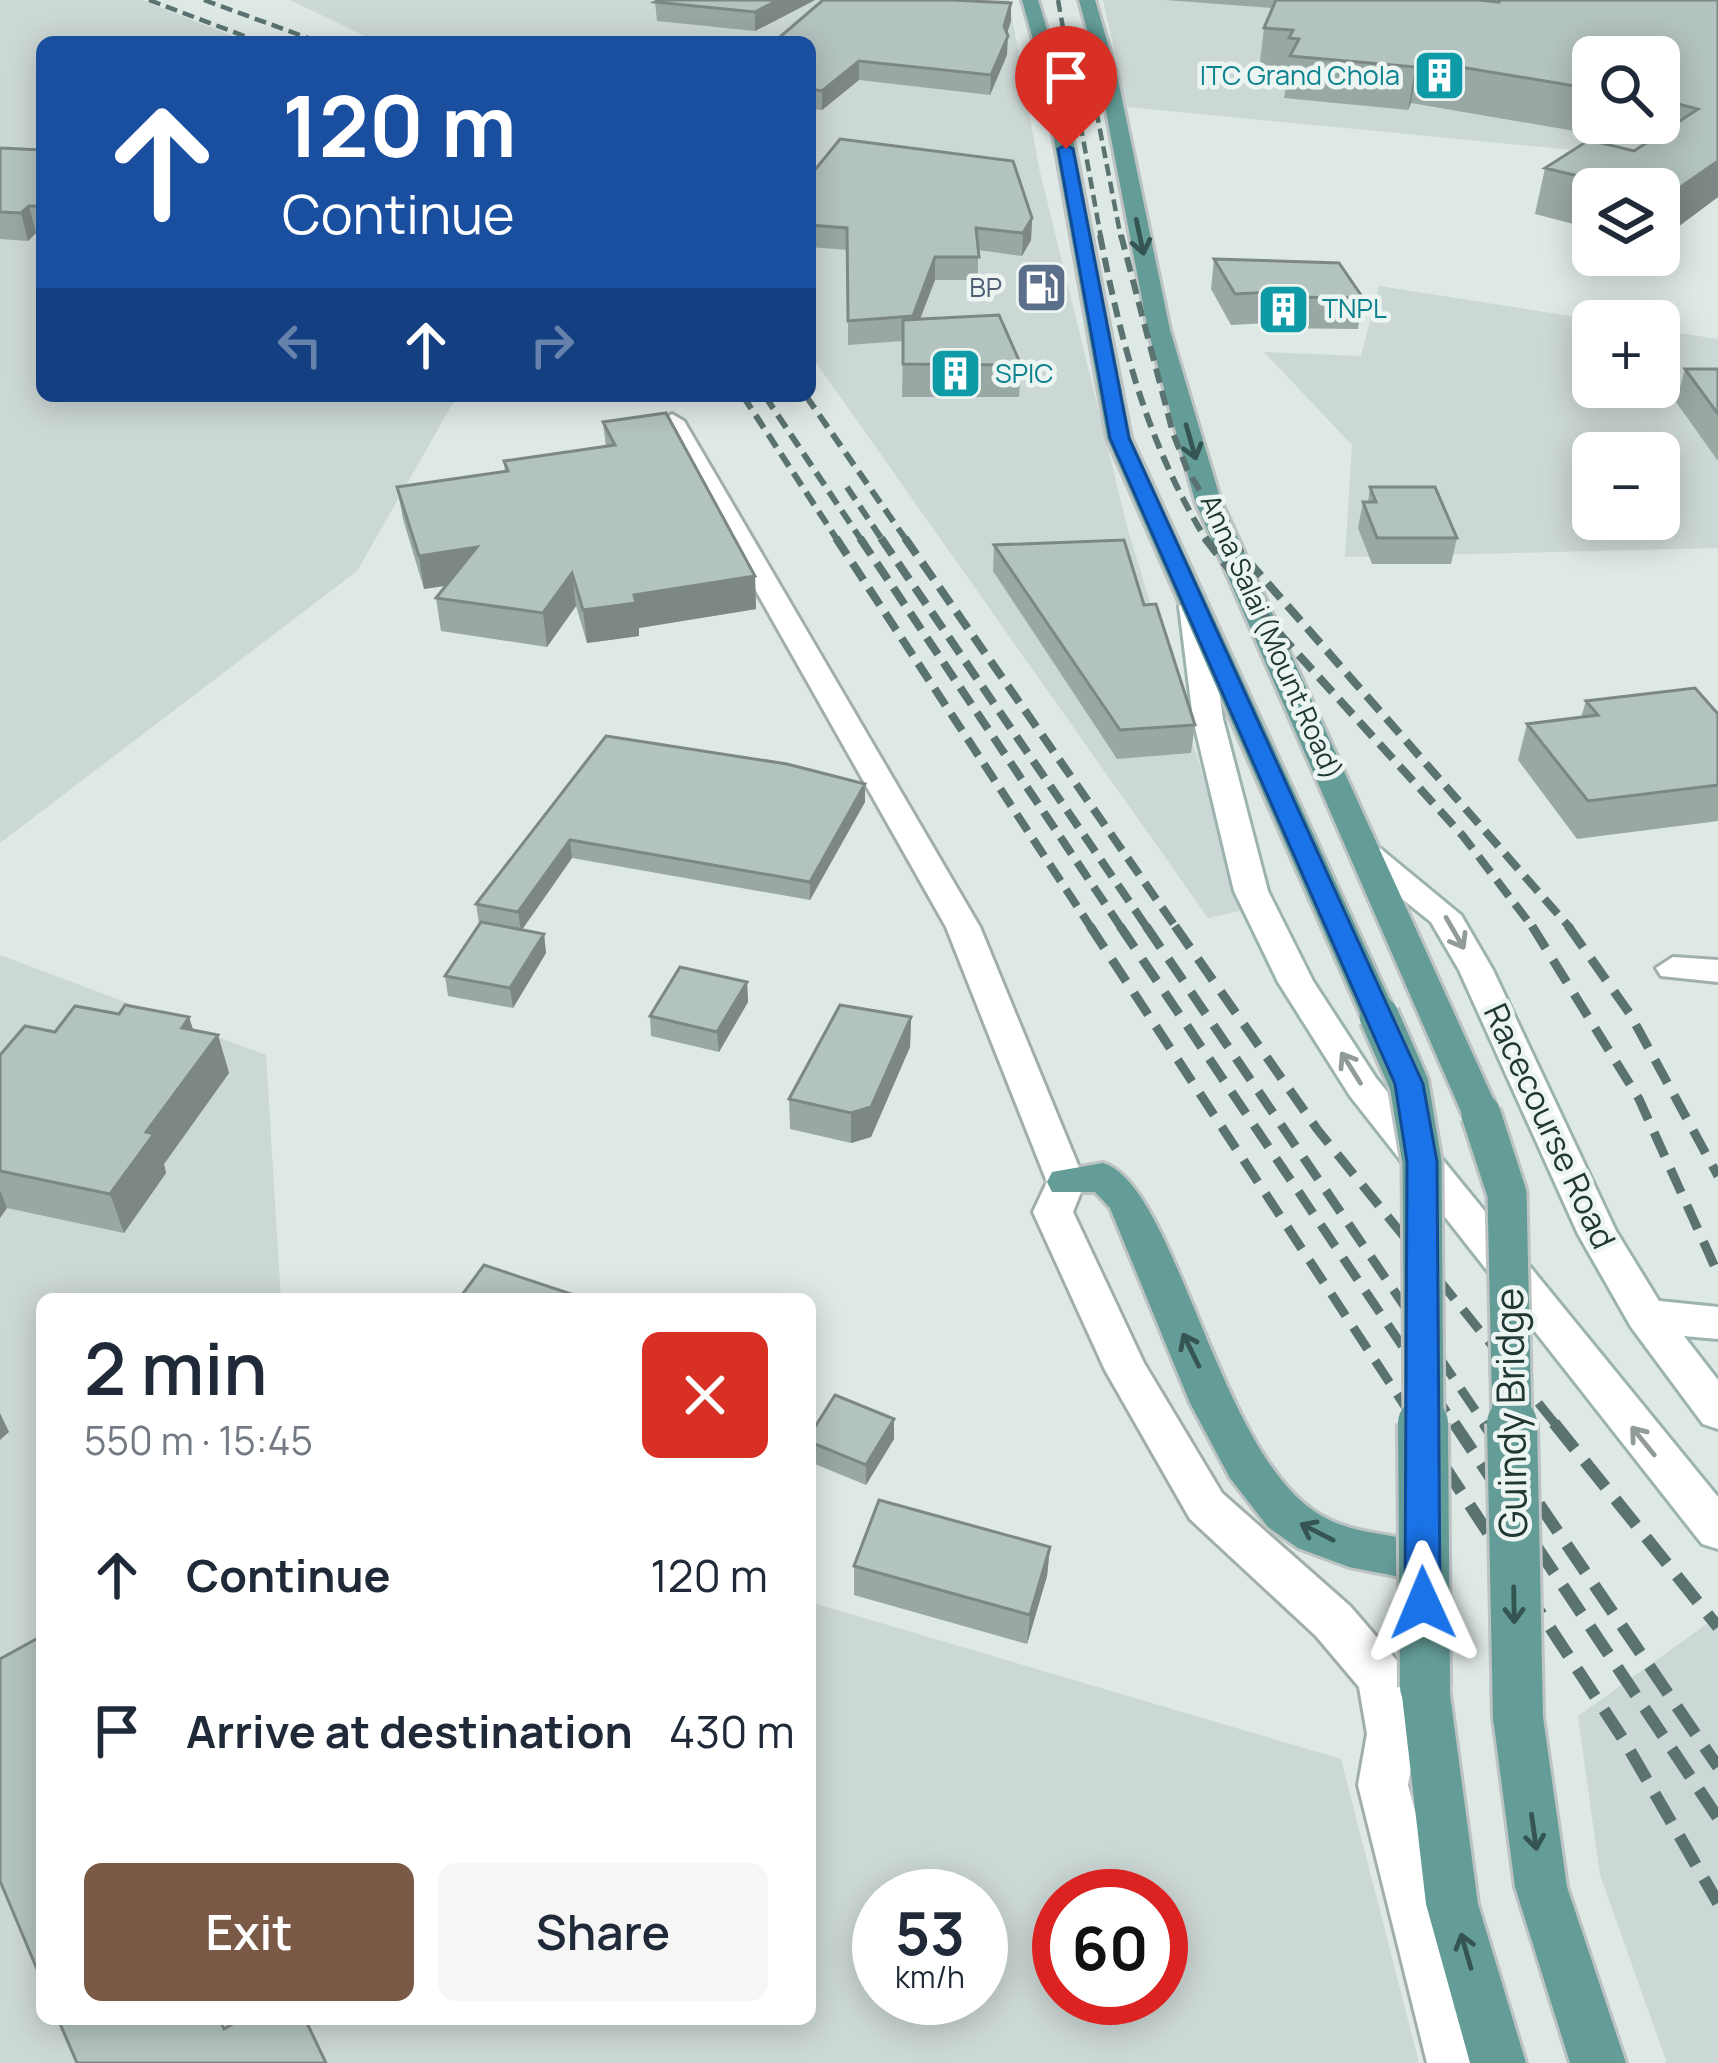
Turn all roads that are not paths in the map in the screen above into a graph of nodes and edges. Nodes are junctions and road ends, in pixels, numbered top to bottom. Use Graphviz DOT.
graph roads {
  1 [pos="1030,0"];
  2 [pos="1087,0"];
  3 [pos="672,421"];
  4 [pos="1193,606"];
  5 [pos="1369,856"];
  6 [pos="1673,968"];
  7 [pos="1718,971"];
  8 [pos="1481,1114"];
  9 [pos="1066,1182"];
  10 [pos="1646,1316"];
  11 [pos="1718,1324"];
  12 [pos="1718,1412"];
  13 [pos="1718,1530"];
  14 [pos="1421,1561"];
  15 [pos="1454,2063"];
  16 [pos="1498,2063"];
  17 [pos="1598,2063"];
  1 -- 4 [label="main road, Anna Salai (Mount Road)"];
  2 -- 5 [label="main road, Anna Salai (Mount Road), one-way"];
  3 -- 9 [label="street"];
  13 -- 4 [label="street, one-way"];
  4 -- 14 [label="main road, Anna Salai (Mount Road), bridge"];
  5 -- 8 [label="main road, Anna Salai (Mount Road)"];
  5 -- 10 [label="street, Racecourse Road, one-way"];
  6 -- 7 [label="street"];
  8 -- 17 [label="main road, Guindy Bridge, one-way, bridge"];
  14 -- 9 [label="main road, one-way"];
  9 -- 15 [label="street"];
  10 -- 11 [label="street"];
  10 -- 12 [label="street, Racecourse Road"];
  16 -- 14 [label="main road, one-way, bridge"];
}
